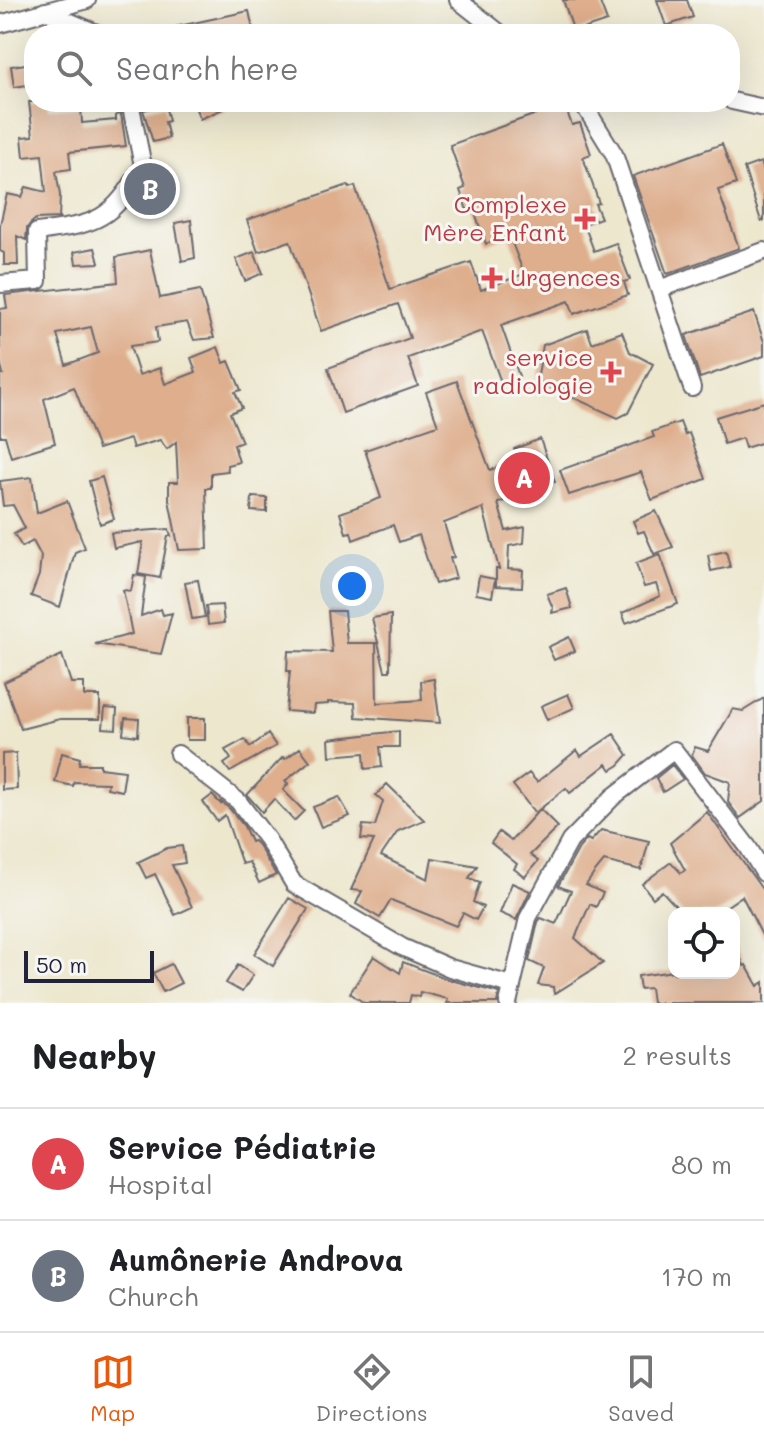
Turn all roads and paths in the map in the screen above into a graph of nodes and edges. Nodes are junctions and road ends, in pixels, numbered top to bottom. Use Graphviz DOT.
graph roads {
  1 [pos="87,0"];
  2 [pos="458,0"];
  3 [pos="45,11"];
  4 [pos="0,24"];
  5 [pos="76,24"];
  6 [pos="488,24"];
  7 [pos="740,103"];
  8 [pos="764,108"];
  9 [pos="132,112"];
  10 [pos="588,112"];
  11 [pos="764,251"];
  12 [pos="0,284"];
  13 [pos="659,289"];
  14 [pos="692,388"];
  15 [pos="178,754"];
  16 [pos="764,873"];
  17 [pos="511,985"];
  18 [pos="508,1003"];
  1 -- 3 [label="street"];
  2 -- 6 [label="street"];
  3 -- 4 [label="street"];
  3 -- 5 [label="street"];
  7 -- 8 [label="street"];
  9 -- 12 [label="street"];
  10 -- 13 [label="street"];
  11 -- 13 [label="street"];
  13 -- 14 [label="street"];
  15 -- 17 [label="street"];
  16 -- 17 [label="street"];
  17 -- 18 [label="street"];
}
